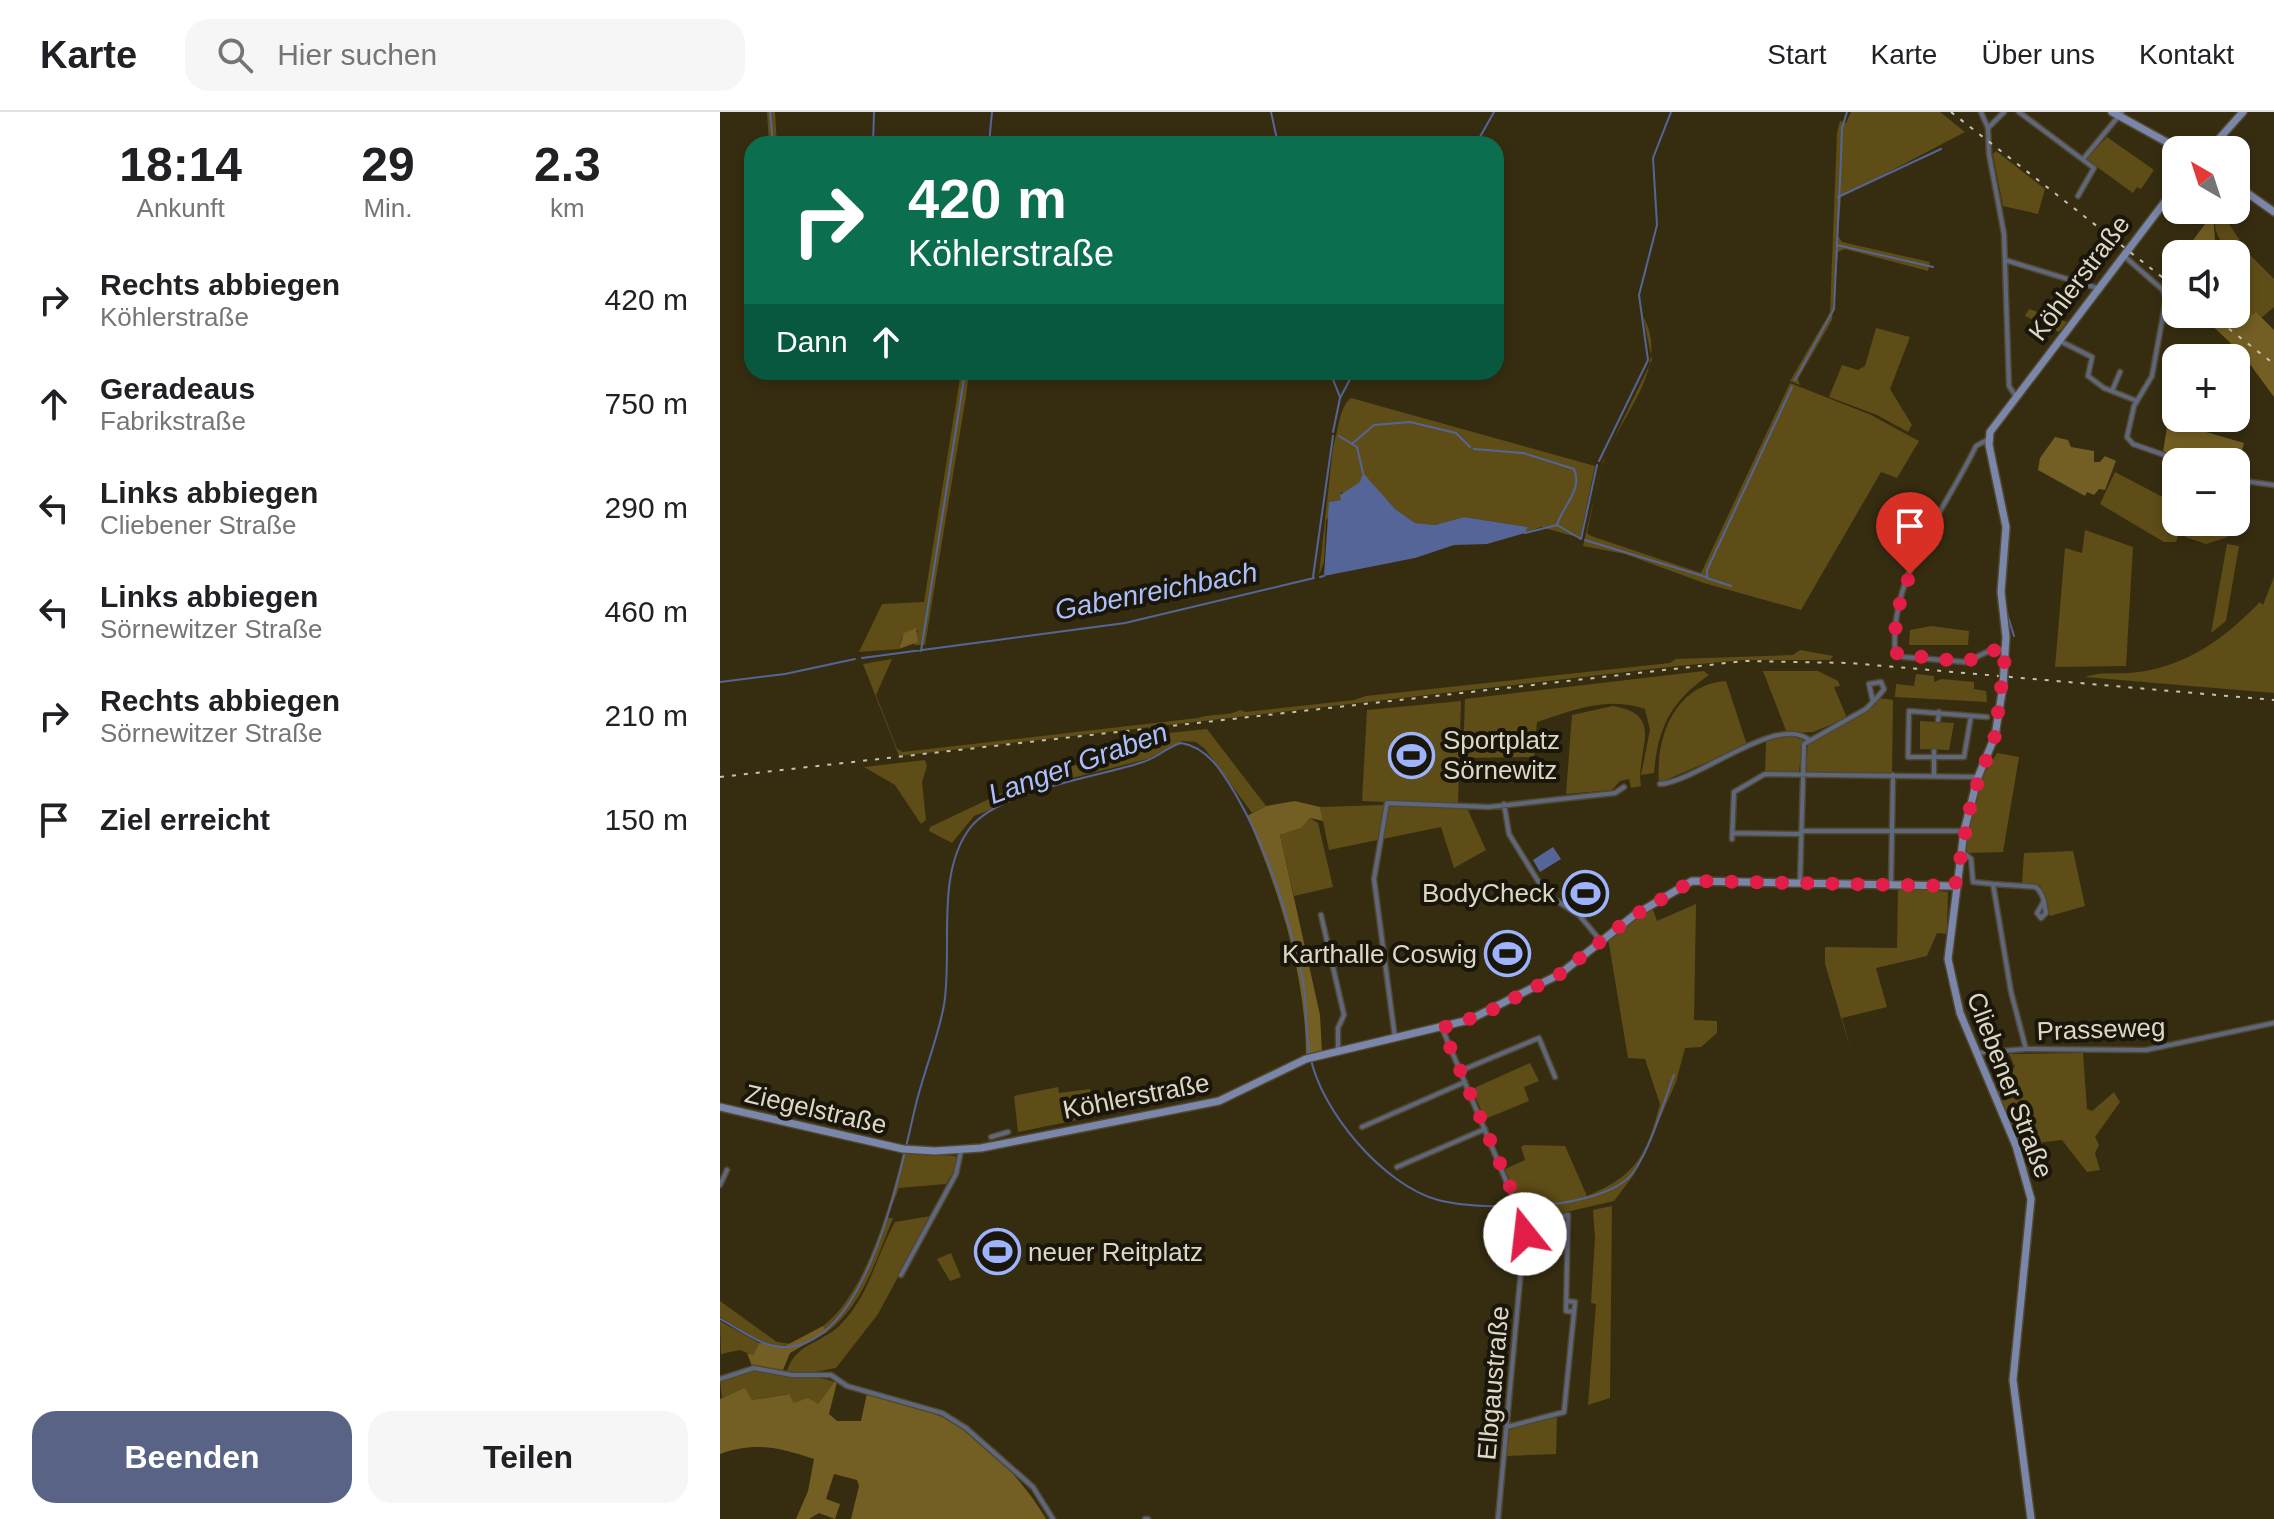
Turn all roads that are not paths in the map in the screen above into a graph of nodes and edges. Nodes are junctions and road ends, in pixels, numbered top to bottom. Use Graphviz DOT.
graph roads {
  1 [pos="1981,112"];
  2 [pos="2004,112"];
  3 [pos="2019,112"];
  4 [pos="2112,112"];
  5 [pos="2243,112"];
  6 [pos="2121,114"];
  7 [pos="1988,128"];
  8 [pos="2222,136"];
  9 [pos="2162,139"];
  10 [pos="2084,158"];
  11 [pos="2250,195"];
  12 [pos="2078,196"];
  13 [pos="2162,204"];
  14 [pos="2274,212"];
  15 [pos="2122,254"];
  16 [pos="2005,260"];
  17 [pos="2097,288"];
  18 [pos="2057,339"];
  19 [pos="2120,372"];
  20 [pos="2112,391"];
  21 [pos="2015,395"];
  22 [pos="2137,401"];
  23 [pos="1989,439"];
  24 [pos="2162,454"];
  25 [pos="2250,482"];
  26 [pos="2274,485"];
  27 [pos="2006,649"];
  28 [pos="1873,702"];
  29 [pos="1939,712"];
  30 [pos="1971,716"];
  31 [pos="1987,717"];
  32 [pos="1938,720"];
  33 [pos="1808,739"];
  34 [pos="1934,751"];
  35 [pos="1934,759"];
  36 [pos="1802,774"];
  37 [pos="1893,775"];
  38 [pos="1934,776"];
  39 [pos="1978,777"];
  40 [pos="1660,784"];
  41 [pos="1624,787"];
  42 [pos="1504,804"];
  43 [pos="1964,831"];
  44 [pos="1801,832"];
  45 [pos="1892,833"];
  46 [pos="1965,854"];
  47 [pos="1800,881"];
  48 [pos="1891,883"];
  49 [pos="1993,884"];
  50 [pos="1955,886"];
  51 [pos="2044,901"];
  52 [pos="1321,915"];
  53 [pos="1600,941"];
  54 [pos="2274,1023"];
  55 [pos="1442,1028"];
  56 [pos="1396,1041"];
  57 [pos="2026,1049"];
  58 [pos="1338,1052"];
  59 [pos="1974,1053"];
  60 [pos="1460,1071"];
  61 [pos="1555,1077"];
  62 [pos="1465,1082"];
  63 [pos="720,1107"];
  64 [pos="1362,1127"];
  65 [pos="1485,1129"];
  66 [pos="1008,1132"];
  67 [pos="1001,1134"];
  68 [pos="991,1137"];
  69 [pos="1001,1144"];
  70 [pos="907,1149"];
  71 [pos="961,1151"];
  72 [pos="1397,1167"];
  73 [pos="727,1170"];
  74 [pos="720,1185"];
  75 [pos="1525,1224"];
  76 [pos="901,1275"];
  77 [pos="720,1379"];
  78 [pos="1507,1427"];
  79 [pos="1053,1519"];
  80 [pos="1498,1519"];
  81 [pos="2031,1519"];
  1 -- 7 [label="street"];
  2 -- 7 [label="street"];
  3 -- 10 [label="street"];
  4 -- 6 [label="street"];
  5 -- 8 [label="street"];
  6 -- 9 [label="street"];
  6 -- 10 [label="street"];
  7 -- 16 [label="street"];
  10 -- 12 [label="street"];
  11 -- 14 [label="street"];
  13 -- 15 [label="street, Köhlerstraße"];
  15 -- 17 [label="street, Köhlerstraße"];
  15 -- 22 [label="street"];
  16 -- 17 [label="street"];
  16 -- 21 [label="street"];
  17 -- 18 [label="street, Köhlerstraße"];
  18 -- 20 [label="street"];
  18 -- 21 [label="street, Köhlerstraße"];
  19 -- 20 [label="street"];
  20 -- 22 [label="street"];
  21 -- 23 [label="street, Köhlerstraße"];
  22 -- 24 [label="street"];
  23 -- 27 [label="street, Cliebener Straße"];
  23 -- 27 [label="street"];
  25 -- 26 [label="street"];
  27 -- 39 [label="street, Cliebener Straße, bridge"];
  28 -- 28 [label="street"];
  28 -- 33 [label="street"];
  29 -- 30 [label="street"];
  29 -- 32 [label="street"];
  29 -- 35 [label="street"];
  30 -- 31 [label="street"];
  30 -- 35 [label="street"];
  33 -- 36 [label="street"];
  33 -- 40 [label="street"];
  34 -- 35 [label="street"];
  35 -- 38 [label="street"];
  36 -- 37 [label="street"];
  36 -- 44 [label="street"];
  36 -- 44 [label="street"];
  37 -- 38 [label="street"];
  37 -- 45 [label="street"];
  38 -- 39 [label="street"];
  39 -- 43 [label="street, Cliebener Straße"];
  41 -- 42 [label="street"];
  42 -- 53 [label="street"];
  42 -- 56 [label="street"];
  43 -- 45 [label="street"];
  43 -- 46 [label="street, Cliebener Straße"];
  44 -- 45 [label="street"];
  44 -- 47 [label="street"];
  45 -- 48 [label="street"];
  46 -- 49 [label="street"];
  46 -- 50 [label="street, Cliebener Straße"];
  47 -- 48 [label="street, Köhlerstraße"];
  47 -- 53 [label="street, Köhlerstraße"];
  48 -- 50 [label="street, Köhlerstraße"];
  49 -- 51 [label="street"];
  49 -- 57 [label="street"];
  50 -- 59 [label="street, Cliebener Straße"];
  52 -- 58 [label="street"];
  53 -- 55 [label="street, Köhlerstraße"];
  54 -- 57 [label="street, Prasseweg"];
  55 -- 56 [label="street, Köhlerstraße"];
  55 -- 60 [label="street, Elbgaustraße"];
  56 -- 58 [label="street, Köhlerstraße"];
  57 -- 59 [label="street, Prasseweg"];
  58 -- 69 [label="street, Köhlerstraße"];
  59 -- 81 [label="street, Cliebener Straße"];
  60 -- 61 [label="street"];
  60 -- 62 [label="street, Elbgaustraße"];
  62 -- 64 [label="street"];
  62 -- 65 [label="street, Elbgaustraße"];
  63 -- 70 [label="street, Ziegelstraße"];
  65 -- 72 [label="street"];
  65 -- 75 [label="street, Elbgaustraße"];
  66 -- 67 [label="street"];
  67 -- 68 [label="street"];
  67 -- 69 [label="street"];
  69 -- 71 [label="street, Köhlerstraße"];
  70 -- 71 [label="street, Köhlerstraße"];
  71 -- 76 [label="street"];
  73 -- 74 [label="street"];
  75 -- 78 [label="street, Elbgaustraße"];
  75 -- 78 [label="street"];
  77 -- 79 [label="street"];
  78 -- 80 [label="street, Elbgaustraße"];
}
